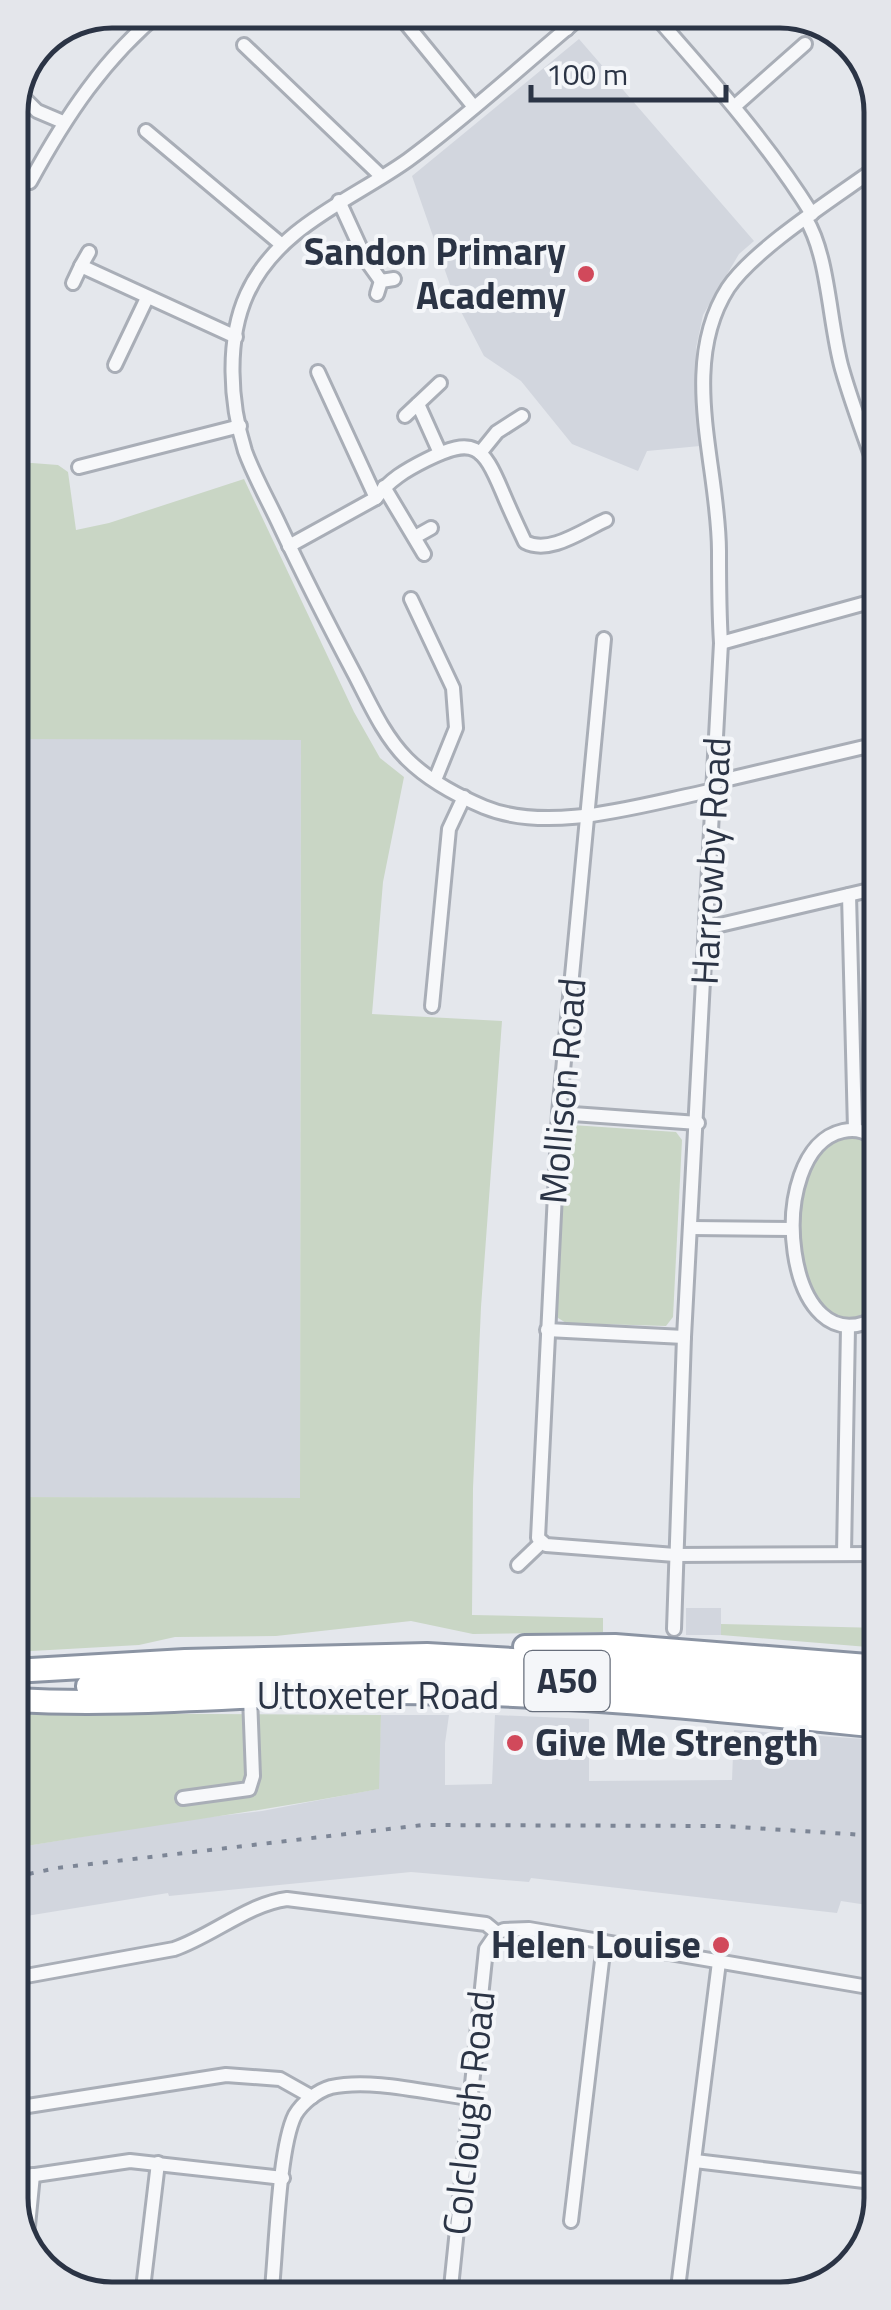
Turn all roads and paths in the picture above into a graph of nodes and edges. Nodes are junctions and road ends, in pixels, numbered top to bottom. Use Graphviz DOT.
graph roads {
  1 [pos="144,28"];
  2 [pos="410,28"];
  3 [pos="567,28"];
  4 [pos="666,28"];
  5 [pos="244,44"];
  6 [pos="805,44"];
  7 [pos="28,102"];
  8 [pos="735,106"];
  9 [pos="474,107"];
  10 [pos="63,122"];
  11 [pos="146,131"];
  12 [pos="382,176"];
  13 [pos="864,177"];
  14 [pos="30,182"];
  15 [pos="339,202"];
  16 [pos="809,216"];
  17 [pos="282,245"];
  18 [pos="88,252"];
  19 [pos="81,266"];
  20 [pos="73,283"];
  21 [pos="384,285"];
  22 [pos="147,298"];
  23 [pos="236,336"];
  24 [pos="115,365"];
  25 [pos="318,372"];
  26 [pos="440,383"];
  27 [pos="418,404"];
  28 [pos="405,416"];
  29 [pos="522,416"];
  30 [pos="240,426"];
  31 [pos="864,434"];
  32 [pos="440,453"];
  33 [pos="480,453"];
  34 [pos="79,467"];
  35 [pos="380,493"];
  36 [pos="606,520"];
  37 [pos="431,528"];
  38 [pos="415,537"];
  39 [pos="289,546"];
  40 [pos="424,554"];
  41 [pos="410,599"];
  42 [pos="864,604"];
  43 [pos="604,638"];
  44 [pos="720,643"];
  45 [pos="864,748"];
  46 [pos="434,780"];
  47 [pos="715,786"];
  48 [pos="464,797"];
  49 [pos="588,815"];
  50 [pos="864,891"];
  51 [pos="849,895"];
  52 [pos="707,928"];
  53 [pos="432,1006"];
  54 [pos="559,1113"];
  55 [pos="698,1123"];
  56 [pos="854,1129"];
  57 [pos="864,1134"];
  58 [pos="691,1228"];
  59 [pos="792,1229"];
  60 [pos="864,1325"];
  61 [pos="848,1327"];
  62 [pos="547,1330"];
  63 [pos="684,1337"];
  64 [pos="541,1543"];
  65 [pos="844,1554"];
  66 [pos="864,1554"];
  67 [pos="676,1556"];
  68 [pos="518,1564"];
  69 [pos="674,1629"];
  70 [pos="427,1655"];
  71 [pos="864,1666"];
  72 [pos="28,1670"];
  73 [pos="28,1689"];
  74 [pos="242,1697"];
  75 [pos="28,1700"];
  76 [pos="864,1704"];
  77 [pos="864,1706"];
  78 [pos="864,1707"];
  79 [pos="183,1798"];
  80 [pos="497,1933"];
  81 [pos="604,1944"];
  82 [pos="719,1962"];
  83 [pos="28,1975"];
  84 [pos="864,1986"];
  85 [pos="312,2096"];
  86 [pos="468,2098"];
  87 [pos="28,2106"];
  88 [pos="695,2162"];
  89 [pos="158,2163"];
  90 [pos="33,2175"];
  91 [pos="28,2176"];
  92 [pos="283,2178"];
  93 [pos="864,2182"];
  94 [pos="29,2215"];
  95 [pos="571,2221"];
  96 [pos="144,2280"];
  97 [pos="273,2282"];
  98 [pos="451,2282"];
  99 [pos="679,2282"];
  1 -- 10 [label="street"];
  2 -- 9 [label="street"];
  3 -- 9 [label="street"];
  4 -- 8 [label="street"];
  5 -- 12 [label="street"];
  6 -- 8 [label="street"];
  7 -- 10 [label="street"];
  8 -- 16 [label="street"];
  9 -- 12 [label="street"];
  10 -- 14 [label="street"];
  11 -- 17 [label="street"];
  12 -- 15 [label="street"];
  13 -- 16 [label="street, Harrowby Road"];
  15 -- 17 [label="street"];
  15 -- 21 [label="street"];
  16 -- 31 [label="street"];
  16 -- 44 [label="street, Harrowby Road"];
  17 -- 23 [label="street"];
  18 -- 19 [label="street"];
  19 -- 20 [label="street"];
  19 -- 22 [label="street"];
  22 -- 23 [label="street"];
  22 -- 24 [label="street"];
  23 -- 30 [label="street"];
  25 -- 35 [label="street"];
  26 -- 27 [label="street"];
  27 -- 28 [label="street"];
  27 -- 32 [label="street"];
  29 -- 33 [label="street"];
  30 -- 34 [label="street"];
  30 -- 39 [label="street"];
  32 -- 33 [label="street"];
  32 -- 35 [label="street"];
  33 -- 36 [label="street"];
  35 -- 38 [label="street"];
  35 -- 39 [label="street"];
  37 -- 38 [label="street"];
  38 -- 40 [label="street"];
  39 -- 46 [label="street"];
  41 -- 46 [label="street"];
  42 -- 44 [label="street"];
  43 -- 49 [label="street, Mollison Road"];
  44 -- 47 [label="street, Harrowby Road"];
  45 -- 47 [label="street"];
  46 -- 48 [label="street"];
  47 -- 49 [label="street"];
  47 -- 52 [label="street, Harrowby Road"];
  48 -- 49 [label="street"];
  48 -- 53 [label="street"];
  49 -- 54 [label="street, Mollison Road"];
  50 -- 51 [label="street"];
  51 -- 52 [label="street"];
  51 -- 56 [label="street"];
  52 -- 55 [label="street, Harrowby Road"];
  54 -- 55 [label="street"];
  54 -- 62 [label="street, Mollison Road"];
  55 -- 58 [label="street, Harrowby Road"];
  56 -- 57 [label="street"];
  56 -- 59 [label="street"];
  58 -- 59 [label="street"];
  58 -- 63 [label="street, Harrowby Road"];
  59 -- 61 [label="street"];
  60 -- 61 [label="street"];
  61 -- 65 [label="street"];
  62 -- 63 [label="street"];
  62 -- 64 [label="street, Mollison Road"];
  63 -- 67 [label="street, Harrowby Road"];
  64 -- 67 [label="street"];
  64 -- 68 [label="street"];
  65 -- 66 [label="street"];
  65 -- 67 [label="street"];
  67 -- 69 [label="street, Harrowby Road"];
  70 -- 71 [label="highway"];
  70 -- 72 [label="highway, Uttoxeter Road / A50"];
  70 -- 76 [label="highway, A50"];
  73 -- 77 [label="highway, A50"];
  74 -- 75 [label="highway, Uttoxeter Road"];
  74 -- 78 [label="highway, Uttoxeter Road"];
  74 -- 79 [label="street"];
  80 -- 81 [label="street"];
  80 -- 83 [label="street"];
  80 -- 86 [label="street, Colclough Road"];
  81 -- 82 [label="street"];
  81 -- 95 [label="street"];
  82 -- 84 [label="street"];
  82 -- 88 [label="street"];
  85 -- 86 [label="street"];
  85 -- 87 [label="street"];
  85 -- 92 [label="street"];
  86 -- 98 [label="street, Colclough Road"];
  88 -- 93 [label="street"];
  88 -- 99 [label="street"];
  89 -- 90 [label="street"];
  89 -- 92 [label="street"];
  89 -- 96 [label="street"];
  90 -- 91 [label="street"];
  90 -- 94 [label="street"];
  92 -- 97 [label="street"];
}
